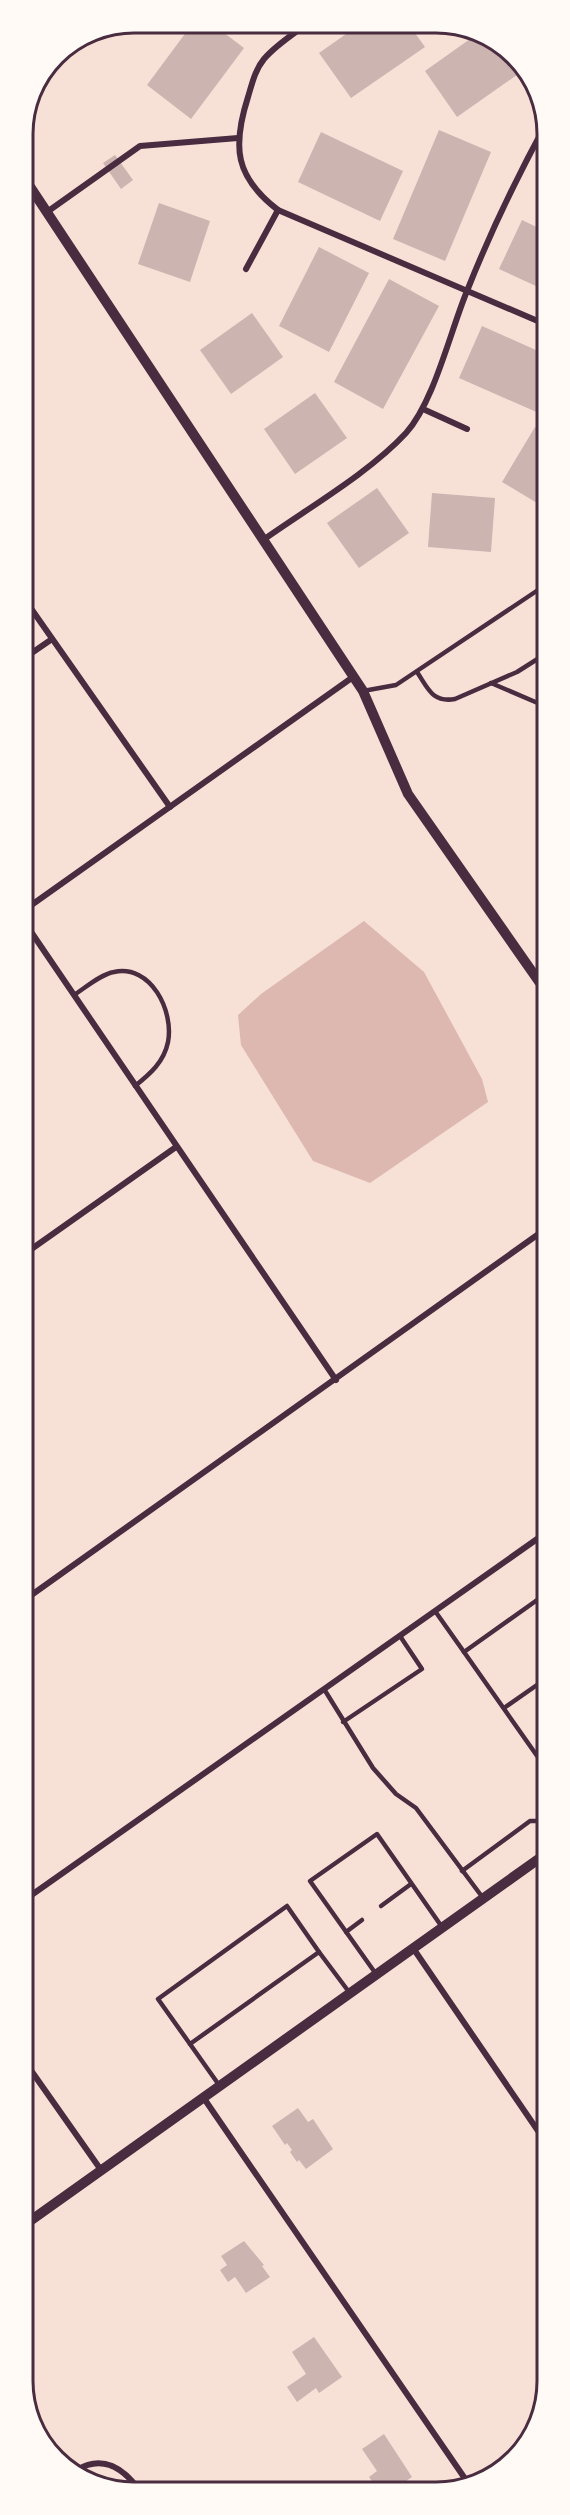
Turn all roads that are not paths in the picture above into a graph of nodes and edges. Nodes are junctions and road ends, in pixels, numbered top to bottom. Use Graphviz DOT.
graph roads {
  1 [pos="295,33"];
  2 [pos="237,138"];
  3 [pos="537,140"];
  4 [pos="33,191"];
  5 [pos="278,210"];
  6 [pos="47,212"];
  7 [pos="246,269"];
  8 [pos="467,292"];
  9 [pos="537,321"];
  10 [pos="423,409"];
  11 [pos="467,429"];
  12 [pos="263,540"];
  13 [pos="537,591"];
  14 [pos="33,611"];
  15 [pos="52,639"];
  16 [pos="33,652"];
  17 [pos="537,659"];
  18 [pos="417,672"];
  19 [pos="353,677"];
  20 [pos="490,683"];
  21 [pos="363,692"];
  22 [pos="537,703"];
  23 [pos="170,807"];
  24 [pos="33,903"];
  25 [pos="33,936"];
  26 [pos="537,979"];
  27 [pos="74,995"];
  28 [pos="135,1086"];
  29 [pos="176,1147"];
  30 [pos="537,1235"];
  31 [pos="33,1248"];
  32 [pos="336,1380"];
  33 [pos="537,1539"];
  34 [pos="33,1594"];
  35 [pos="537,1600"];
  36 [pos="435,1611"];
  37 [pos="400,1636"];
  38 [pos="464,1652"];
  39 [pos="537,1685"];
  40 [pos="324,1689"];
  41 [pos="504,1708"];
  42 [pos="343,1722"];
  43 [pos="537,1756"];
  44 [pos="537,1821"];
  45 [pos="537,1859"];
  46 [pos="462,1871"];
  47 [pos="411,1884"];
  48 [pos="33,1894"];
  49 [pos="483,1898"];
  50 [pos="381,1906"];
  51 [pos="362,1920"];
  52 [pos="442,1927"];
  53 [pos="346,1932"];
  54 [pos="413,1948"];
  55 [pos="320,1952"];
  56 [pos="376,1974"];
  57 [pos="349,1992"];
  58 [pos="190,2044"];
  59 [pos="33,2074"];
  60 [pos="219,2085"];
  61 [pos="202,2097"];
  62 [pos="537,2129"];
  63 [pos="101,2170"];
  64 [pos="33,2219"];
  65 [pos="83,2468"];
  66 [pos="465,2478"];
  67 [pos="134,2482"];
  1 -- 2 [label="street"];
  2 -- 5 [label="street"];
  2 -- 6 [label="street"];
  3 -- 8 [label="street"];
  4 -- 6 [label="street"];
  5 -- 7 [label="street"];
  5 -- 8 [label="street"];
  6 -- 12 [label="street"];
  8 -- 9 [label="street"];
  8 -- 10 [label="street"];
  10 -- 11 [label="street"];
  10 -- 12 [label="street"];
  12 -- 19 [label="street"];
  13 -- 18 [label="lane"];
  14 -- 15 [label="street"];
  15 -- 16 [label="street"];
  15 -- 23 [label="street"];
  17 -- 20 [label="lane"];
  18 -- 20 [label="lane"];
  18 -- 21 [label="lane"];
  19 -- 21 [label="street"];
  19 -- 23 [label="street"];
  20 -- 22 [label="lane"];
  21 -- 26 [label="street"];
  23 -- 24 [label="street"];
  25 -- 27 [label="street"];
  27 -- 28 [label="street"];
  27 -- 28 [label="lane"];
  28 -- 29 [label="street"];
  29 -- 31 [label="street"];
  29 -- 32 [label="street"];
  30 -- 32 [label="street"];
  32 -- 34 [label="street"];
  33 -- 36 [label="street"];
  35 -- 38 [label="lane"];
  36 -- 37 [label="street"];
  36 -- 38 [label="lane"];
  37 -- 40 [label="street"];
  37 -- 42 [label="lane"];
  38 -- 41 [label="lane"];
  39 -- 41 [label="lane"];
  40 -- 42 [label="lane"];
  40 -- 48 [label="street"];
  41 -- 43 [label="lane"];
  42 -- 46 [label="lane"];
  44 -- 46 [label="lane"];
  45 -- 49 [label="street"];
  46 -- 49 [label="lane"];
  47 -- 50 [label="lane"];
  47 -- 52 [label="lane"];
  47 -- 53 [label="lane"];
  49 -- 52 [label="street"];
  51 -- 53 [label="lane"];
  52 -- 54 [label="street"];
  53 -- 56 [label="lane"];
  54 -- 56 [label="street"];
  54 -- 62 [label="street"];
  55 -- 57 [label="lane"];
  55 -- 58 [label="lane"];
  55 -- 58 [label="lane"];
  56 -- 57 [label="street"];
  57 -- 60 [label="street"];
  58 -- 60 [label="lane"];
  59 -- 63 [label="street"];
  60 -- 61 [label="street"];
  61 -- 63 [label="street"];
  61 -- 66 [label="street"];
  63 -- 64 [label="street"];
  65 -- 67 [label="street"];
}
